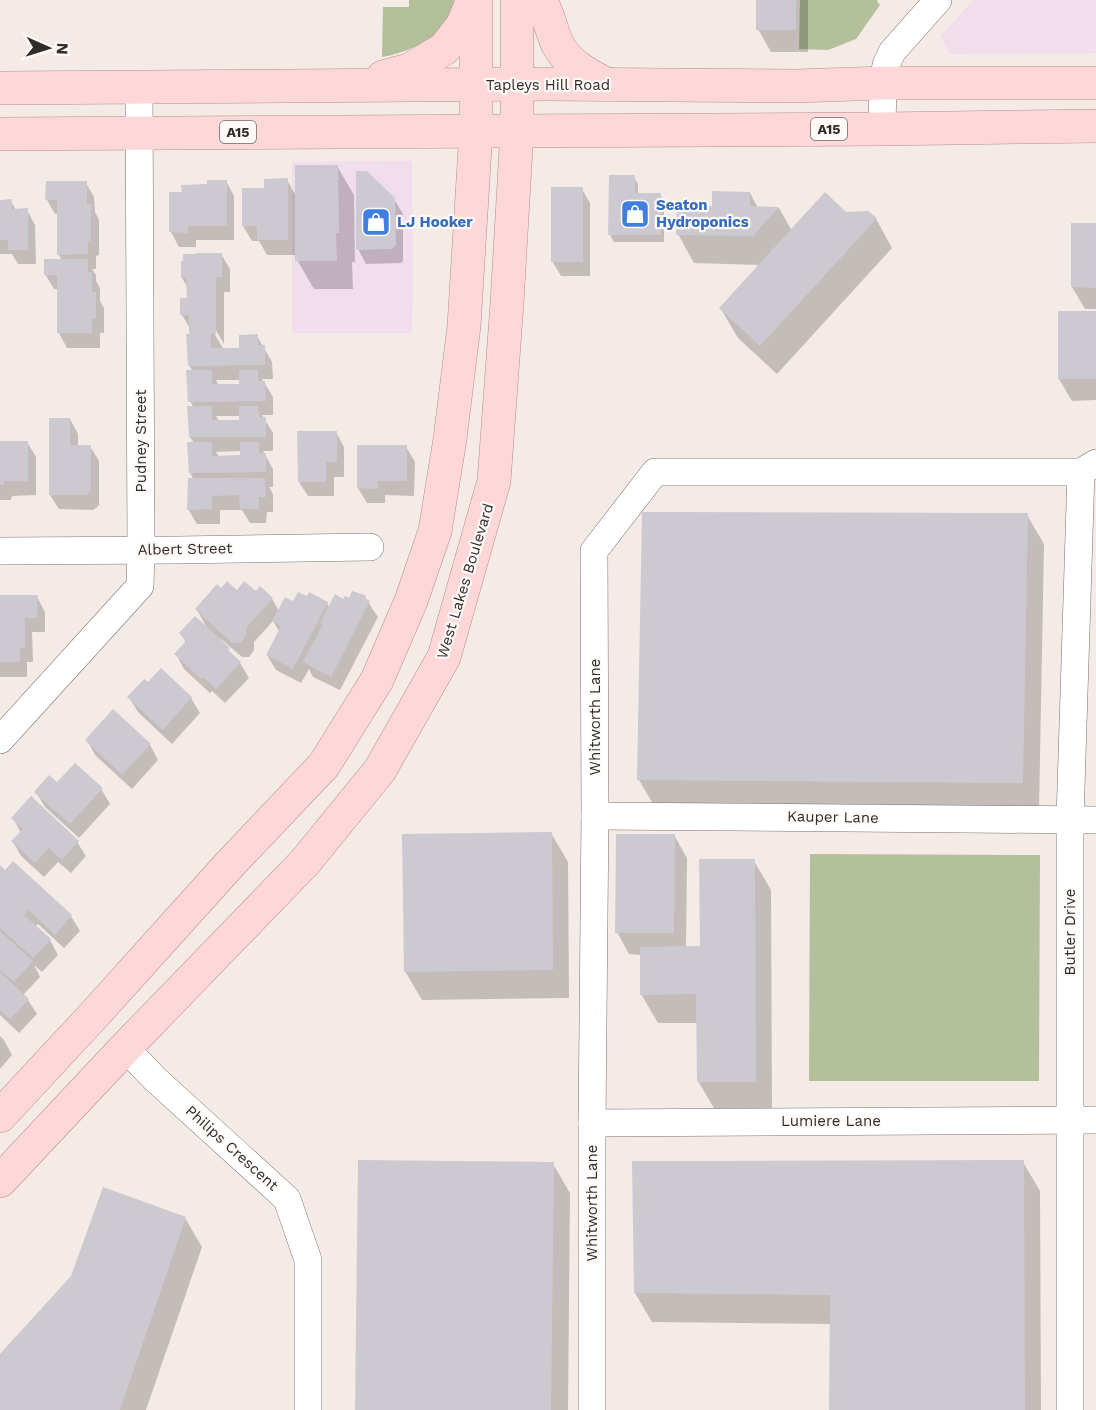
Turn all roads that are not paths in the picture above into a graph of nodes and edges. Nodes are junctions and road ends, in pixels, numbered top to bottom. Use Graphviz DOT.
graph roads {
  1 [pos="475,0"];
  2 [pos="517,0"];
  3 [pos="540,0"];
  4 [pos="938,0"];
  5 [pos="883,83"];
  6 [pos="1096,83"];
  7 [pos="606,84"];
  8 [pos="349,85"];
  9 [pos="476,85"];
  10 [pos="518,85"];
  11 [pos="139,87"];
  12 [pos="0,88"];
  13 [pos="1096,126"];
  14 [pos="882,129"];
  15 [pos="476,131"];
  16 [pos="517,131"];
  17 [pos="140,133"];
  18 [pos="0,134"];
  19 [pos="1089,468"];
  20 [pos="370,547"];
  21 [pos="0,550"];
  22 [pos="141,550"];
  23 [pos="0,740"];
  24 [pos="595,816"];
  25 [pos="1083,820"];
  26 [pos="93,1016"];
  27 [pos="125,1048"];
  28 [pos="0,1116"];
  29 [pos="1083,1120"];
  30 [pos="592,1123"];
  31 [pos="0,1181"];
  32 [pos="308,1410"];
  33 [pos="592,1410"];
  34 [pos="1070,1410"];
  1 -- 8 [label="main road"];
  1 -- 9 [label="main road"];
  2 -- 10 [label="main road, West Lakes Boulevard"];
  3 -- 7 [label="main road"];
  4 -- 5 [label="street"];
  5 -- 6 [label="main road, Tapleys Hill Road"];
  5 -- 7 [label="main road, Tapleys Hill Road"];
  5 -- 14 [label="street"];
  7 -- 10 [label="main road, Tapleys Hill Road"];
  8 -- 9 [label="main road, Tapleys Hill Road"];
  8 -- 11 [label="main road, Tapleys Hill Road"];
  9 -- 10 [label="main road, Tapleys Hill Road"];
  9 -- 15 [label="main road"];
  10 -- 16 [label="main road, West Lakes Boulevard"];
  11 -- 12 [label="main road, Tapleys Hill Road"];
  11 -- 17 [label="street, Pudney Street"];
  13 -- 14 [label="main road, A15"];
  14 -- 16 [label="main road, A15"];
  15 -- 16 [label="main road, A15"];
  15 -- 17 [label="main road, A15"];
  15 -- 26 [label="main road"];
  16 -- 27 [label="main road, West Lakes Boulevard"];
  17 -- 18 [label="main road, A15"];
  17 -- 22 [label="street, Pudney Street"];
  19 -- 24 [label="street, Whitworth Lane"];
  19 -- 25 [label="street, Butler Drive"];
  20 -- 22 [label="street, Albert Street"];
  21 -- 22 [label="street, Albert Street"];
  22 -- 23 [label="street, Pudney Street"];
  24 -- 25 [label="street, Kauper Lane"];
  24 -- 30 [label="street, Whitworth Lane"];
  25 -- 29 [label="street, Butler Drive"];
  26 -- 27 [label="main road"];
  26 -- 28 [label="main road"];
  27 -- 31 [label="main road, West Lakes Boulevard"];
  27 -- 32 [label="street, Philips Crescent"];
  29 -- 30 [label="street, Lumiere Lane"];
  29 -- 34 [label="street, Butler Drive"];
  30 -- 33 [label="street, Whitworth Lane"];
}
